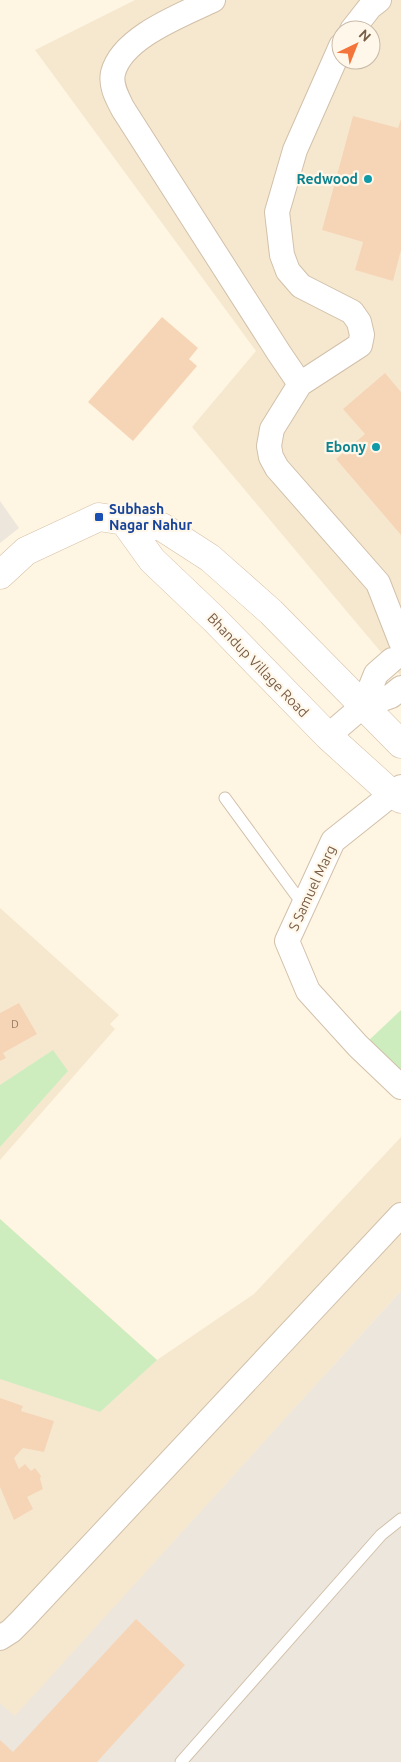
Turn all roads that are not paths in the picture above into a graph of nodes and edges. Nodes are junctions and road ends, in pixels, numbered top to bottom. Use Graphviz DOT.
graph roads {
  1 [pos="212,0"];
  2 [pos="379,0"];
  3 [pos="360,20"];
  4 [pos="331,69"];
  5 [pos="300,384"];
  6 [pos="124,521"];
  7 [pos="0,575"];
  8 [pos="397,651"];
  9 [pos="401,688"];
  10 [pos="363,706"];
  11 [pos="328,736"];
  12 [pos="401,744"];
  13 [pos="398,793"];
  14 [pos="225,798"];
  15 [pos="304,906"];
  16 [pos="401,1087"];
  17 [pos="401,1215"];
  18 [pos="401,1519"];
  19 [pos="0,1638"];
  20 [pos="181,1762"];
  1 -- 5 [label="street"];
  2 -- 3 [label="street"];
  4 -- 5 [label="street"];
  5 -- 8 [label="street"];
  6 -- 7 [label="street"];
  6 -- 10 [label="street"];
  6 -- 11 [label="street, Bhandup Village Road"];
  8 -- 10 [label="street"];
  9 -- 10 [label="street"];
  10 -- 11 [label="street"];
  10 -- 12 [label="street"];
  11 -- 13 [label="street, Bhandup Village Road"];
  13 -- 15 [label="street, S Samuel Marg"];
  14 -- 15 [label="lane"];
  15 -- 16 [label="street, S Samuel Marg"];
  17 -- 19 [label="street"];
  18 -- 20 [label="lane"];
}
